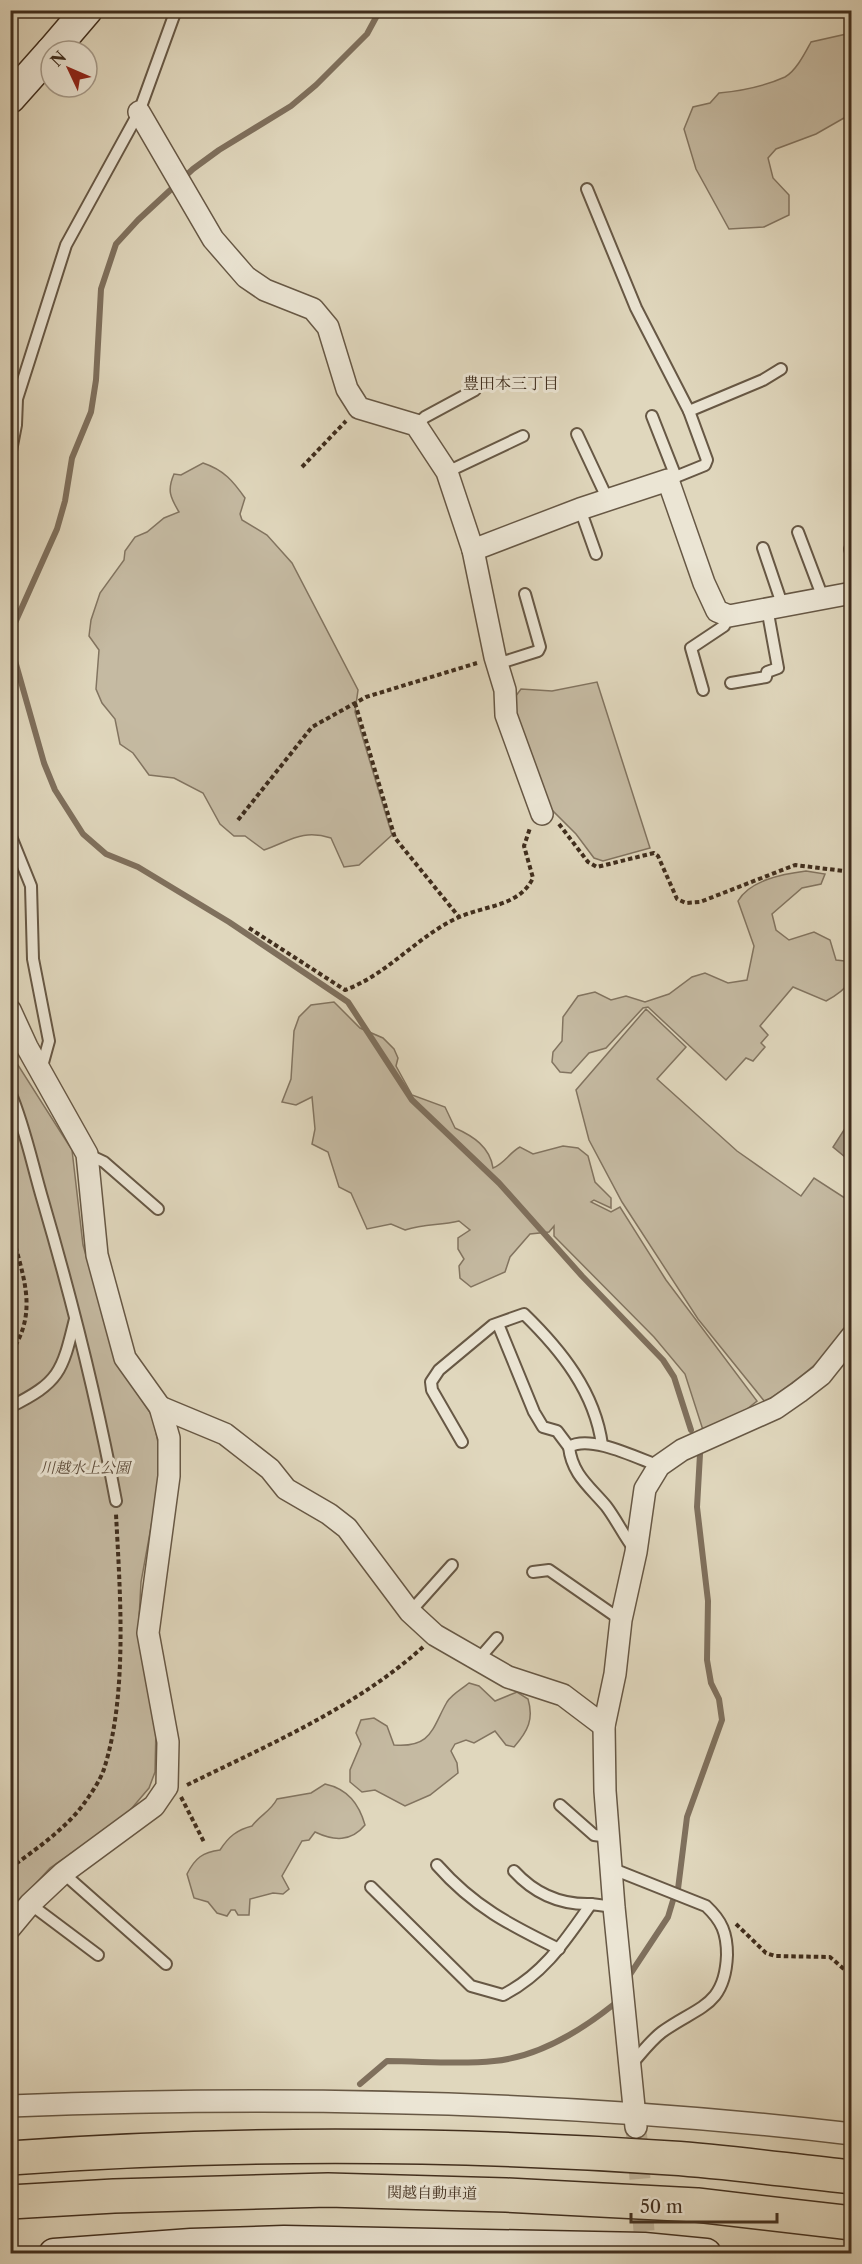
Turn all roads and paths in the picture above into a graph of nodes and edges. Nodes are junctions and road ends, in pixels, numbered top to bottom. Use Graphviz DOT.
graph roads {
  1 [pos="87,10"];
  2 [pos="176,10"];
  3 [pos="62,39"];
  4 [pos="39,65"];
  5 [pos="10,98"];
  6 [pos="139,112"];
  7 [pos="587,189"];
  8 [pos="781,369"];
  9 [pos="475,390"];
  10 [pos="14,396"];
  11 [pos="359,408"];
  12 [pos="689,411"];
  13 [pos="652,416"];
  14 [pos="416,425"];
  15 [pos="576,434"];
  16 [pos="523,436"];
  17 [pos="10,456"];
  18 [pos="302,467"];
  19 [pos="447,472"];
  20 [pos="672,479"];
  21 [pos="609,500"];
  22 [pos="580,509"];
  23 [pos="798,532"];
  24 [pos="763,548"];
  25 [pos="473,550"];
  26 [pos="597,554"];
  27 [pos="852,593"];
  28 [pos="525,594"];
  29 [pos="822,598"];
  30 [pos="774,606"];
  31 [pos="729,616"];
  32 [pos="496,661"];
  33 [pos="731,683"];
  34 [pos="703,690"];
  35 [pos="355,704"];
  36 [pos="542,814"];
  37 [pos="238,820"];
  38 [pos="10,834"];
  39 [pos="852,872"];
  40 [pos="459,917"];
  41 [pos="249,928"];
  42 [pos="10,1010"];
  43 [pos="42,1070"];
  44 [pos="10,1092"];
  45 [pos="87,1154"];
  46 [pos="158,1209"];
  47 [pos="10,1225"];
  48 [pos="75,1316"];
  49 [pos="498,1324"];
  50 [pos="852,1336"];
  51 [pos="10,1354"];
  52 [pos="10,1407"];
  53 [pos="160,1407"];
  54 [pos="462,1442"];
  55 [pos="602,1445"];
  56 [pos="569,1447"];
  57 [pos="659,1466"];
  58 [pos="116,1501"];
  59 [pos="636,1552"];
  60 [pos="452,1565"];
  61 [pos="533,1572"];
  62 [pos="410,1612"];
  63 [pos="621,1620"];
  64 [pos="435,1635"];
  65 [pos="497,1638"];
  66 [pos="477,1661"];
  67 [pos="604,1726"];
  68 [pos="560,1805"];
  69 [pos="609,1838"];
  70 [pos="204,1842"];
  71 [pos="437,1865"];
  72 [pos="10,1868"];
  73 [pos="613,1869"];
  74 [pos="514,1871"];
  75 [pos="63,1872"];
  76 [pos="371,1887"];
  77 [pos="30,1904"];
  78 [pos="591,1904"];
  79 [pos="614,1907"];
  80 [pos="719,1917"];
  81 [pos="10,1928"];
  82 [pos="559,1949"];
  83 [pos="98,1955"];
  84 [pos="166,1964"];
  85 [pos="852,1976"];
  86 [pos="630,2066"];
  87 [pos="10,2106"];
  88 [pos="636,2120"];
  89 [pos="852,2134"];
  90 [pos="10,2158"];
  91 [pos="852,2177"];
  92 [pos="10,2202"];
  93 [pos="852,2223"];
  94 [pos="657,2246"];
  95 [pos="54,2253"];
  96 [pos="706,2253"];
  1 -- 3 [label="street"];
  2 -- 6 [label="lane"];
  4 -- 5 [label="street"];
  6 -- 10 [label="lane"];
  6 -- 11 [label="street"];
  7 -- 12 [label="lane"];
  8 -- 12 [label="lane"];
  9 -- 14 [label="lane"];
  10 -- 17 [label="lane"];
  11 -- 14 [label="street"];
  11 -- 18 [label="path"];
  12 -- 20 [label="lane"];
  13 -- 20 [label="lane"];
  14 -- 19 [label="street"];
  15 -- 21 [label="lane"];
  16 -- 19 [label="lane"];
  19 -- 25 [label="street"];
  20 -- 21 [label="street"];
  20 -- 31 [label="street"];
  21 -- 22 [label="street"];
  22 -- 25 [label="street"];
  22 -- 26 [label="lane"];
  23 -- 29 [label="lane"];
  24 -- 30 [label="lane"];
  25 -- 32 [label="street"];
  27 -- 29 [label="street"];
  28 -- 32 [label="lane"];
  29 -- 30 [label="street"];
  30 -- 31 [label="street"];
  30 -- 33 [label="lane"];
  31 -- 34 [label="lane"];
  32 -- 35 [label="path"];
  32 -- 36 [label="street"];
  35 -- 37 [label="path"];
  35 -- 40 [label="path"];
  36 -- 39 [label="path"];
  36 -- 40 [label="path"];
  38 -- 43 [label="lane"];
  40 -- 41 [label="path"];
  42 -- 43 [label="street"];
  43 -- 45 [label="street"];
  44 -- 48 [label="lane"];
  45 -- 46 [label="lane"];
  45 -- 53 [label="street"];
  47 -- 51 [label="path"];
  48 -- 52 [label="lane"];
  48 -- 58 [label="lane"];
  49 -- 54 [label="lane"];
  49 -- 55 [label="lane"];
  49 -- 56 [label="lane"];
  50 -- 57 [label="street"];
  53 -- 62 [label="street"];
  53 -- 75 [label="street"];
  55 -- 56 [label="lane"];
  55 -- 57 [label="lane"];
  56 -- 59 [label="lane"];
  57 -- 59 [label="street"];
  58 -- 72 [label="path"];
  59 -- 63 [label="street"];
  60 -- 62 [label="lane"];
  61 -- 63 [label="lane"];
  62 -- 64 [label="street"];
  63 -- 67 [label="street"];
  64 -- 66 [label="street"];
  64 -- 70 [label="path"];
  65 -- 66 [label="lane"];
  66 -- 67 [label="street"];
  67 -- 69 [label="street"];
  68 -- 69 [label="lane"];
  69 -- 73 [label="street"];
  71 -- 82 [label="lane"];
  73 -- 79 [label="street"];
  73 -- 80 [label="lane"];
  74 -- 78 [label="lane"];
  75 -- 77 [label="street"];
  75 -- 84 [label="lane"];
  76 -- 82 [label="lane"];
  77 -- 81 [label="street"];
  77 -- 83 [label="lane"];
  78 -- 79 [label="lane"];
  78 -- 82 [label="lane"];
  79 -- 86 [label="street"];
  80 -- 85 [label="path"];
  80 -- 86 [label="lane"];
  86 -- 88 [label="street"];
  87 -- 88 [label="street"];
  88 -- 89 [label="street"];
  90 -- 91 [label="highway"];
  92 -- 93 [label="highway, 関越自動車道"];
  94 -- 95 [label="street"];
  94 -- 96 [label="street"];
}
